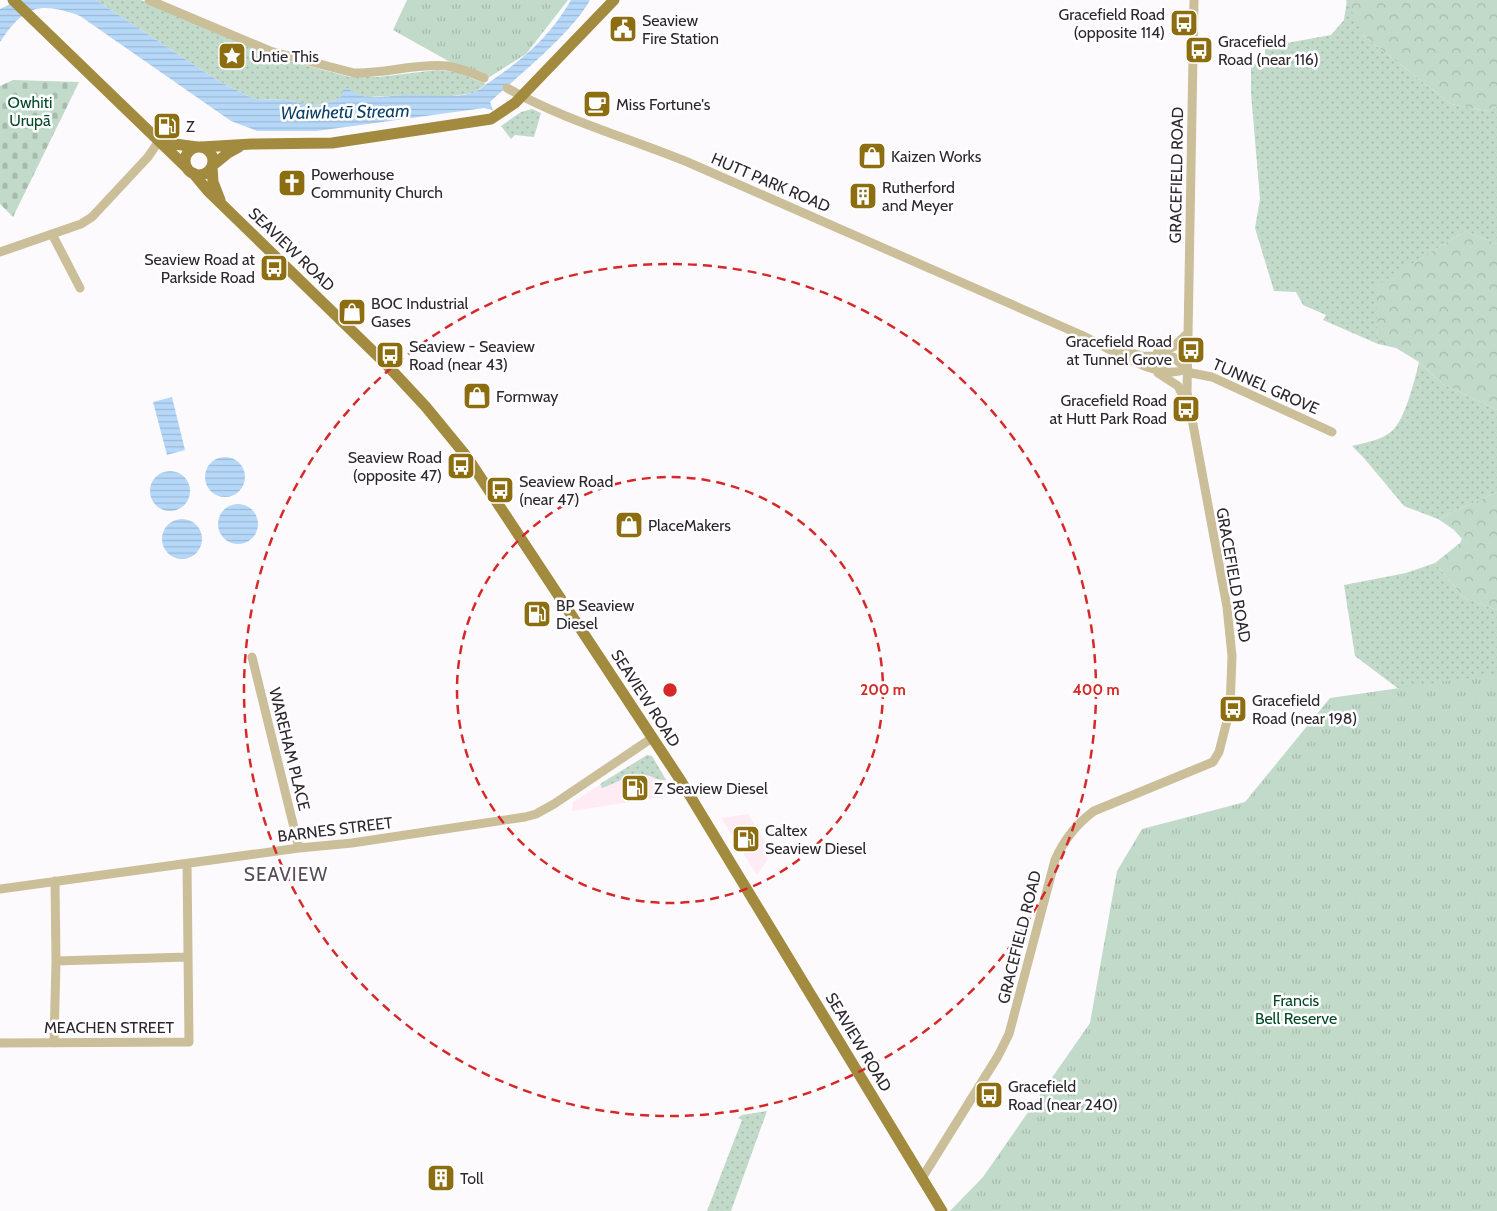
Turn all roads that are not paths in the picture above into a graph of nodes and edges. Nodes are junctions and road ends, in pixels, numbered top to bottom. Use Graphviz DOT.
graph roads {
  1 [pos="13,0"];
  2 [pos="149,0"];
  3 [pos="614,0"];
  4 [pos="1194,0"];
  5 [pos="484,78"];
  6 [pos="507,88"];
  7 [pos="521,96"];
  8 [pos="159,141"];
  9 [pos="245,144"];
  10 [pos="199,147"];
  11 [pos="212,166"];
  12 [pos="190,171"];
  13 [pos="222,204"];
  14 [pos="52,234"];
  15 [pos="0,252"];
  16 [pos="80,288"];
  17 [pos="1188,333"];
  18 [pos="1103,344"];
  19 [pos="1150,356"];
  20 [pos="1154,370"];
  21 [pos="1186,370"];
  22 [pos="1188,407"];
  23 [pos="1332,432"];
  24 [pos="252,657"];
  25 [pos="652,738"];
  26 [pos="299,848"];
  27 [pos="187,864"];
  28 [pos="55,881"];
  29 [pos="0,889"];
  30 [pos="188,957"];
  31 [pos="56,961"];
  32 [pos="0,1043"];
  33 [pos="54,1043"];
  34 [pos="922,1178"];
  35 [pos="942,1211"];
  1 -- 8 [label="main road, SEAVIEW ROAD"];
  2 -- 5 [label="street"];
  3 -- 7 [label="main road"];
  4 -- 17 [label="street, GRACEFIELD ROAD"];
  6 -- 7 [label="street, HUTT PARK ROAD"];
  7 -- 9 [label="main road"];
  7 -- 18 [label="street, HUTT PARK ROAD"];
  8 -- 10 [label="main road"];
  8 -- 12 [label="main road, SEAVIEW ROAD"];
  8 -- 14 [label="street"];
  9 -- 10 [label="main road"];
  9 -- 11 [label="main road"];
  10 -- 11 [label="main road"];
  10 -- 12 [label="main road"];
  11 -- 12 [label="main road"];
  11 -- 13 [label="main road, SEAVIEW ROAD"];
  12 -- 13 [label="main road, SEAVIEW ROAD"];
  13 -- 25 [label="main road, SEAVIEW ROAD"];
  14 -- 15 [label="street"];
  14 -- 16 [label="street"];
  17 -- 19 [label="street"];
  17 -- 21 [label="street, GRACEFIELD ROAD"];
  18 -- 19 [label="street, HUTT PARK ROAD"];
  18 -- 20 [label="street, HUTT PARK ROAD"];
  19 -- 21 [label="street, HUTT PARK ROAD"];
  20 -- 21 [label="street, HUTT PARK ROAD"];
  20 -- 22 [label="street, HUTT PARK ROAD"];
  21 -- 22 [label="street, GRACEFIELD ROAD"];
  21 -- 23 [label="street, TUNNEL GROVE"];
  22 -- 34 [label="street, GRACEFIELD ROAD"];
  24 -- 26 [label="street, WAREHAM PLACE"];
  25 -- 26 [label="street, BARNES STREET"];
  25 -- 34 [label="main road, SEAVIEW ROAD"];
  26 -- 27 [label="street, BARNES STREET"];
  27 -- 28 [label="street, BARNES STREET"];
  27 -- 30 [label="street, MEACHEN STREET"];
  28 -- 29 [label="street, BARNES STREET"];
  28 -- 31 [label="street"];
  30 -- 31 [label="street"];
  30 -- 33 [label="street, MEACHEN STREET"];
  31 -- 33 [label="street"];
  32 -- 33 [label="street, MEACHEN STREET"];
  34 -- 35 [label="main road, SEAVIEW ROAD"];
}
